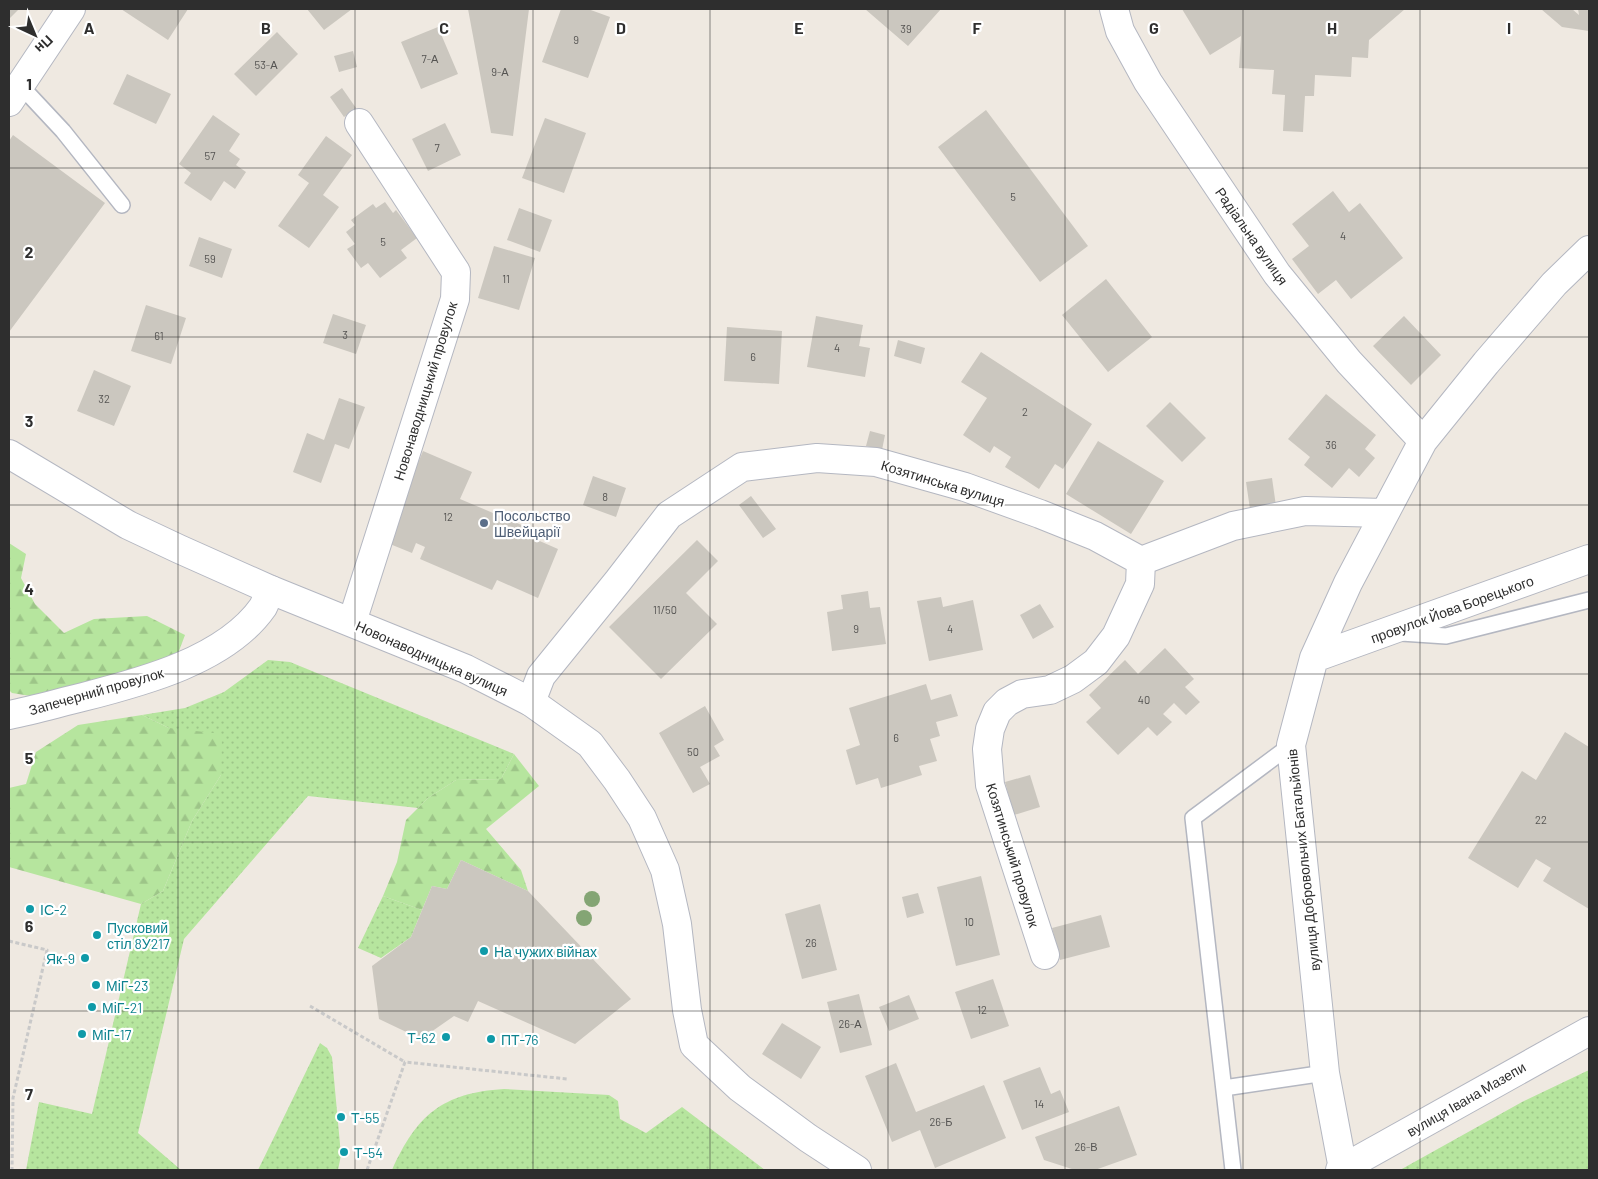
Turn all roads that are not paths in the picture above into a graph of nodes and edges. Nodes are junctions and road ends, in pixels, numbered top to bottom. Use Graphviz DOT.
graph roads {
  1 [pos="71,9"];
  2 [pos="1114,9"];
  3 [pos="15,94"];
  4 [pos="359,123"];
  5 [pos="122,205"];
  6 [pos="1589,250"];
  7 [pos="1424,441"];
  8 [pos="9,454"];
  9 [pos="1385,513"];
  10 [pos="1589,559"];
  11 [pos="1141,561"];
  12 [pos="271,590"];
  13 [pos="1589,600"];
  14 [pos="352,622"];
  15 [pos="1389,632"];
  16 [pos="1314,658"];
  17 [pos="530,702"];
  18 [pos="9,714"];
  19 [pos="1291,745"];
  20 [pos="1045,955"];
  21 [pos="1589,1031"];
  22 [pos="1325,1073"];
  23 [pos="1224,1088"];
  24 [pos="857,1170"];
  25 [pos="1233,1170"];
  26 [pos="1342,1170"];
  1 -- 3 [label="street"];
  2 -- 7 [label="street, Радіальна вулиця"];
  3 -- 5 [label="lane"];
  4 -- 14 [label="street, Новонаводницький провулок"];
  6 -- 7 [label="street, вулиця Добровольчих Батальйонів"];
  7 -- 9 [label="street, вулиця Добровольчих Батальйонів"];
  8 -- 12 [label="street, Новонаводницька вулиця"];
  9 -- 11 [label="street"];
  9 -- 16 [label="street, вулиця Добровольчих Батальйонів"];
  10 -- 15 [label="street, провулок Йова Борецького"];
  11 -- 17 [label="street, Козятинська вулиця"];
  11 -- 20 [label="street, Козятинський провулок"];
  12 -- 14 [label="street, Новонаводницька вулиця"];
  12 -- 18 [label="street, Запечерний провулок"];
  13 -- 15 [label="lane"];
  14 -- 17 [label="street, Новонаводницька вулиця"];
  15 -- 16 [label="street, провулок Йова Борецького"];
  16 -- 19 [label="street, вулиця Добровольчих Батальйонів"];
  17 -- 24 [label="street, Новонаводницька вулиця"];
  19 -- 22 [label="street, вулиця Добровольчих Батальйонів"];
  19 -- 23 [label="lane"];
  21 -- 26 [label="street, вулиця Івана Мазепи"];
  22 -- 23 [label="lane"];
  22 -- 26 [label="street, вулиця Добровольчих Батальйонів"];
  23 -- 25 [label="lane"];
}
